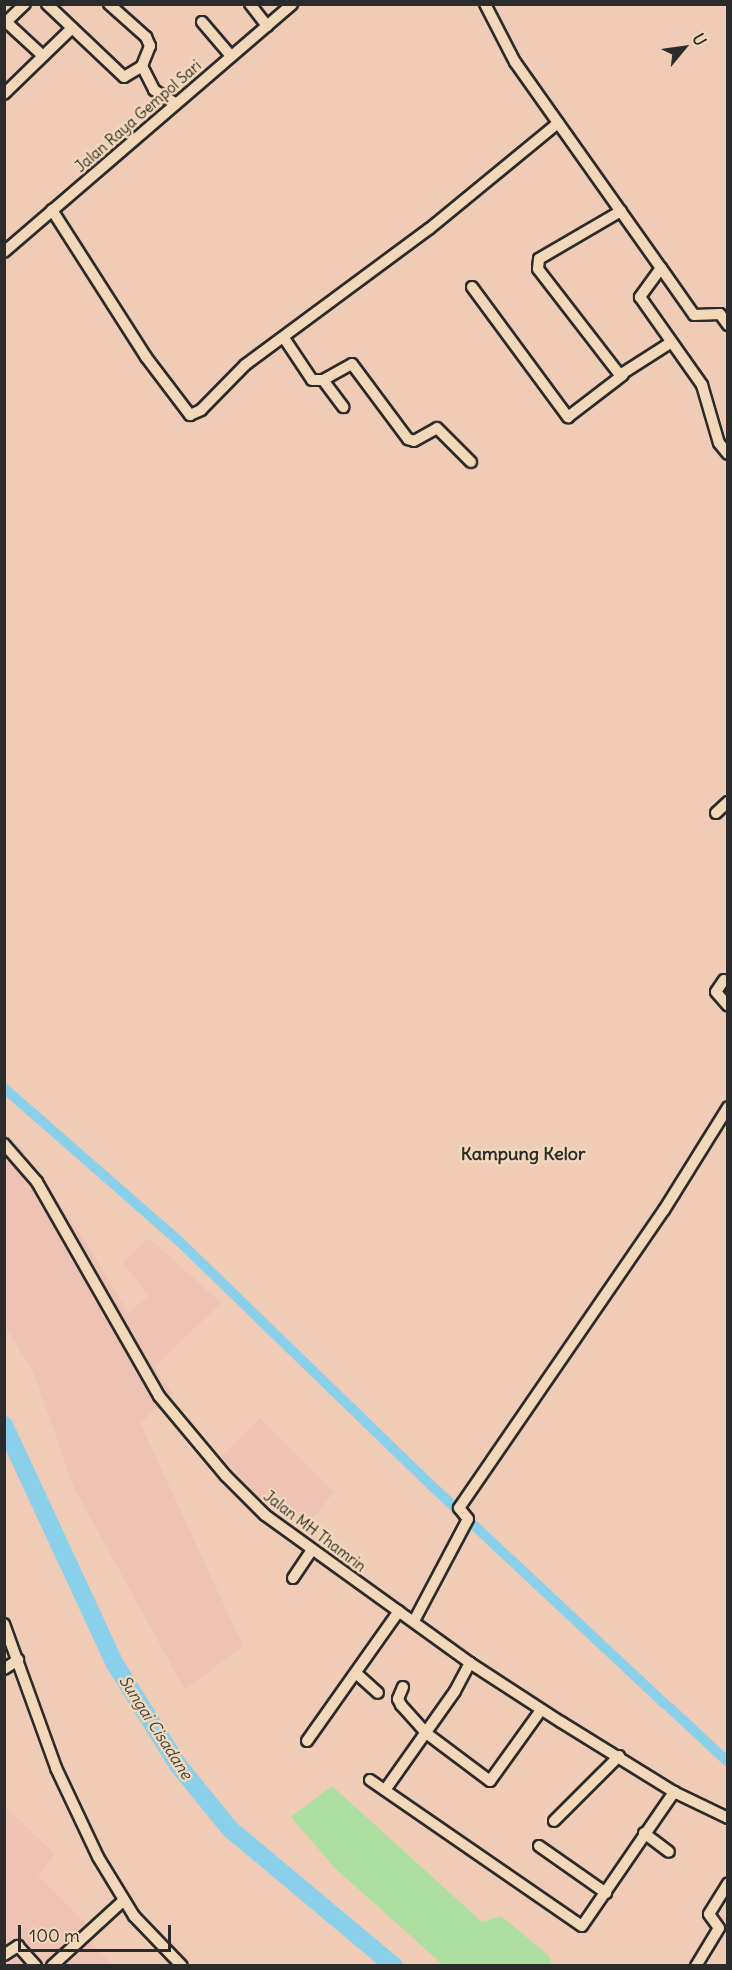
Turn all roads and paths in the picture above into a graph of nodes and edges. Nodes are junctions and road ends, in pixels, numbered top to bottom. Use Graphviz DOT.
graph roads {
  1 [pos="25,4"];
  2 [pos="47,4"];
  3 [pos="109,4"];
  4 [pos="250,4"];
  5 [pos="292,4"];
  6 [pos="485,4"];
  7 [pos="5,22"];
  8 [pos="202,22"];
  9 [pos="267,26"];
  10 [pos="72,28"];
  11 [pos="43,56"];
  12 [pos="231,56"];
  13 [pos="142,66"];
  14 [pos="4,75"];
  15 [pos="13,83"];
  16 [pos="4,94"];
  17 [pos="175,103"];
  18 [pos="558,123"];
  19 [pos="51,210"];
  20 [pos="621,211"];
  21 [pos="4,252"];
  22 [pos="661,268"];
  23 [pos="472,287"];
  24 [pos="728,325"];
  25 [pos="284,338"];
  26 [pos="670,343"];
  27 [pos="623,375"];
  28 [pos="323,380"];
  29 [pos="343,407"];
  30 [pos="728,454"];
  31 [pos="471,462"];
  32 [pos="728,802"];
  33 [pos="716,813"];
  34 [pos="724,980"];
  35 [pos="728,1006"];
  36 [pos="728,1107"];
  37 [pos="4,1144"];
  38 [pos="312,1550"];
  39 [pos="293,1578"];
  40 [pos="399,1611"];
  41 [pos="414,1621"];
  42 [pos="4,1624"];
  43 [pos="18,1660"];
  44 [pos="470,1663"];
  45 [pos="4,1669"];
  46 [pos="357,1674"];
  47 [pos="403,1687"];
  48 [pos="378,1693"];
  49 [pos="541,1710"];
  50 [pos="426,1733"];
  51 [pos="307,1741"];
  52 [pos="619,1756"];
  53 [pos="370,1780"];
  54 [pos="385,1790"];
  55 [pos="674,1792"];
  56 [pos="728,1818"];
  57 [pos="554,1821"];
  58 [pos="644,1833"];
  59 [pos="539,1846"];
  60 [pos="669,1852"];
  61 [pos="728,1884"];
  62 [pos="606,1893"];
  63 [pos="123,1901"];
  64 [pos="4,1955"];
  65 [pos="36,1965"];
  66 [pos="52,1965"];
  67 [pos="182,1965"];
  68 [pos="696,1965"];
  1 -- 7 [label="street"];
  2 -- 10 [label="street"];
  3 -- 13 [label="street"];
  4 -- 9 [label="street"];
  5 -- 9 [label="street, Jalan Raya Gempol Sari"];
  6 -- 18 [label="street"];
  7 -- 11 [label="street"];
  8 -- 12 [label="street"];
  9 -- 12 [label="street, Jalan Raya Gempol Sari"];
  10 -- 11 [label="street"];
  10 -- 13 [label="street"];
  11 -- 15 [label="street"];
  12 -- 17 [label="street, Jalan Raya Gempol Sari"];
  13 -- 17 [label="street"];
  14 -- 15 [label="street"];
  15 -- 16 [label="street"];
  17 -- 19 [label="street, Jalan Raya Gempol Sari"];
  18 -- 20 [label="street"];
  18 -- 25 [label="street"];
  19 -- 21 [label="street, Jalan Raya Gempol Sari"];
  19 -- 25 [label="street"];
  20 -- 22 [label="street"];
  20 -- 27 [label="street"];
  22 -- 24 [label="street"];
  22 -- 26 [label="street"];
  23 -- 27 [label="street"];
  25 -- 28 [label="street"];
  26 -- 27 [label="street"];
  26 -- 30 [label="street"];
  28 -- 29 [label="street"];
  28 -- 31 [label="street"];
  32 -- 33 [label="street"];
  34 -- 35 [label="street"];
  36 -- 41 [label="street"];
  37 -- 38 [label="street, Jalan MH Thamrin"];
  38 -- 39 [label="street"];
  38 -- 40 [label="street, Jalan MH Thamrin"];
  40 -- 41 [label="street, Jalan MH Thamrin"];
  40 -- 46 [label="street"];
  41 -- 44 [label="street, Jalan MH Thamrin"];
  42 -- 43 [label="street"];
  43 -- 45 [label="street"];
  43 -- 63 [label="street"];
  44 -- 49 [label="street, Jalan MH Thamrin"];
  44 -- 50 [label="street"];
  46 -- 48 [label="street"];
  46 -- 51 [label="street"];
  47 -- 50 [label="street"];
  49 -- 50 [label="street"];
  49 -- 52 [label="street, Jalan MH Thamrin"];
  50 -- 54 [label="street"];
  52 -- 55 [label="street, Jalan MH Thamrin"];
  52 -- 57 [label="street"];
  53 -- 54 [label="street"];
  54 -- 62 [label="street"];
  55 -- 56 [label="street, Jalan MH Thamrin"];
  55 -- 58 [label="street"];
  58 -- 60 [label="street"];
  58 -- 62 [label="street"];
  59 -- 62 [label="street"];
  61 -- 68 [label="street"];
  63 -- 66 [label="street"];
  63 -- 67 [label="street"];
  64 -- 65 [label="street"];
}
